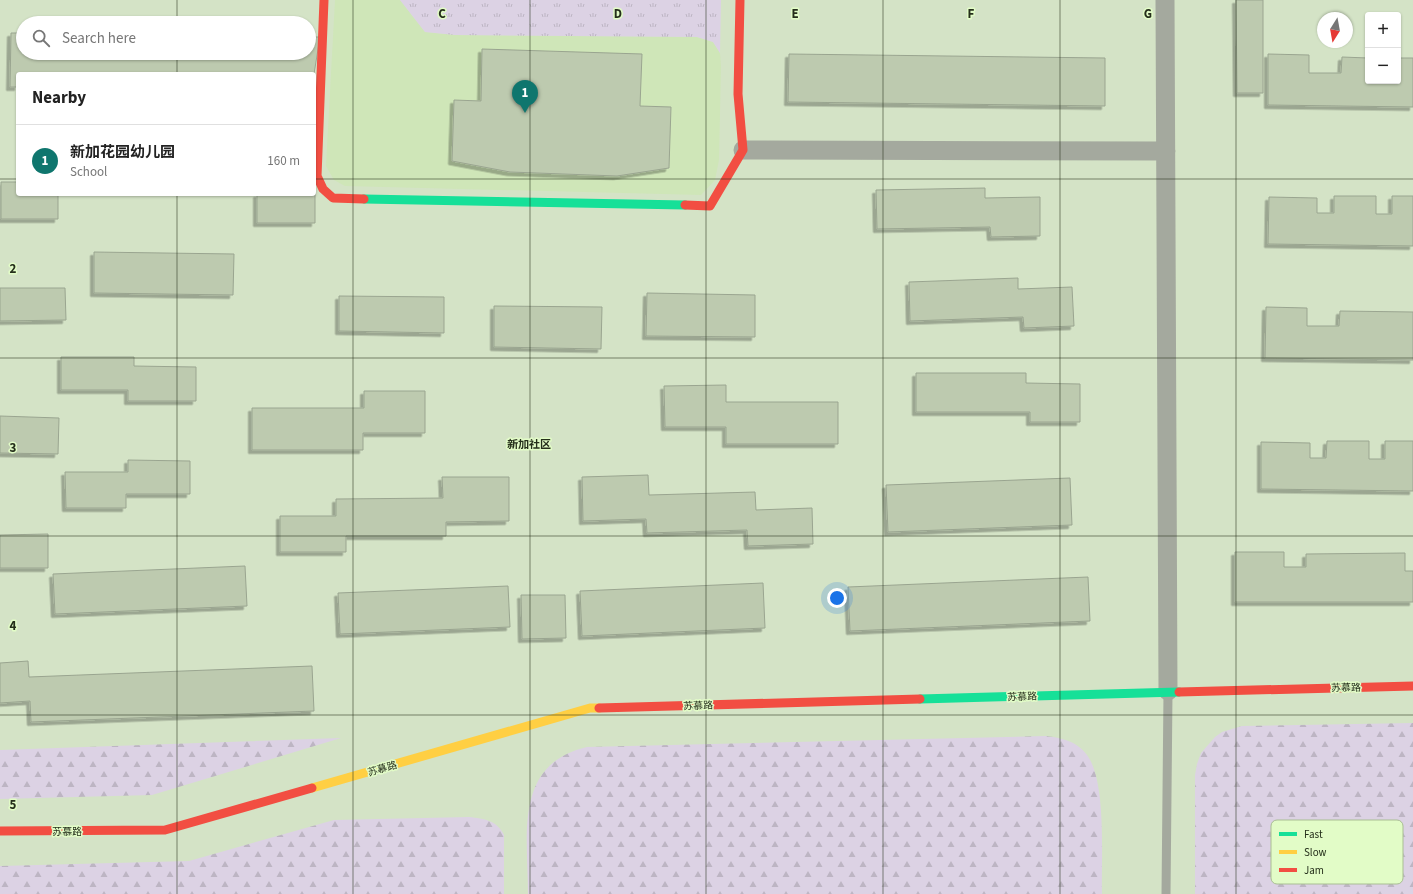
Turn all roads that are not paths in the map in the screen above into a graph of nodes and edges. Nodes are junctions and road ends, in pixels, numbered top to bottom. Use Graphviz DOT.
graph roads {
  1 [pos="324,0"];
  2 [pos="740,0"];
  3 [pos="1165,0"];
  4 [pos="743,150"];
  5 [pos="1166,151"];
  6 [pos="1413,686"];
  7 [pos="1168,691"];
  8 [pos="0,831"];
  9 [pos="1166,894"];
  1 -- 4 [label="main road"];
  2 -- 4 [label="main road"];
  3 -- 5 [label="street"];
  4 -- 5 [label="street"];
  5 -- 7 [label="street"];
  6 -- 7 [label="main road, 苏慕路"];
  7 -- 8 [label="main road, 苏慕路"];
  7 -- 9 [label="lane"];
}
